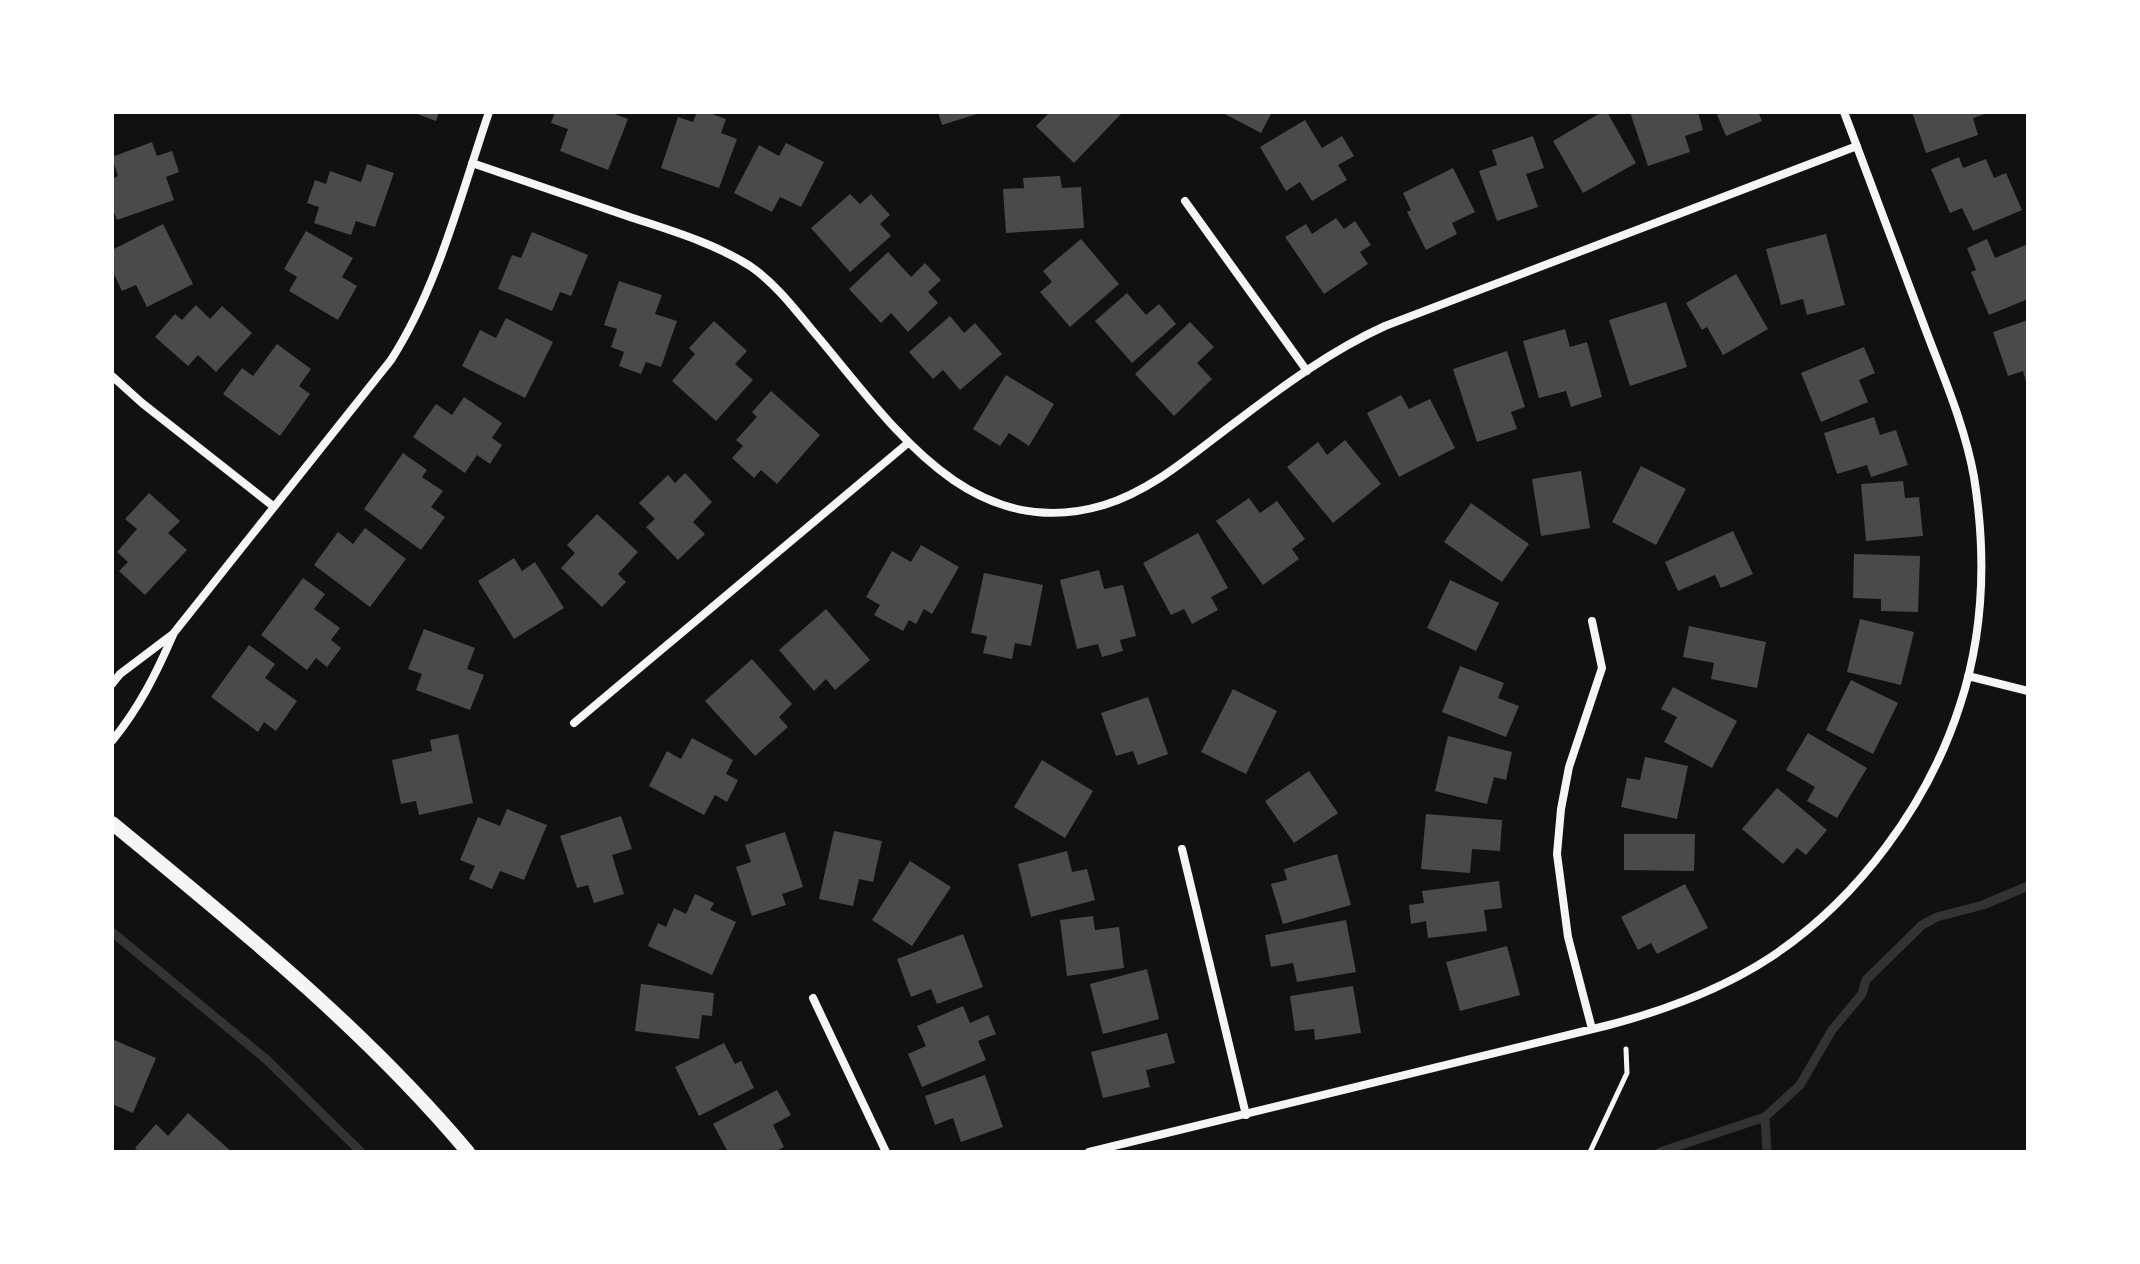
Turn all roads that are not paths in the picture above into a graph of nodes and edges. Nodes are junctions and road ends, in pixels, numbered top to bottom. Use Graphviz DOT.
graph roads {
  1 [pos="489,112"];
  2 [pos="1844,112"];
  3 [pos="1857,146"];
  4 [pos="472,163"];
  5 [pos="1185,201"];
  6 [pos="1307,371"];
  7 [pos="112,376"];
  8 [pos="908,443"];
  9 [pos="273,506"];
  10 [pos="1592,621"];
  11 [pos="173,634"];
  12 [pos="1968,676"];
  13 [pos="112,684"];
  14 [pos="2028,691"];
  15 [pos="574,723"];
  16 [pos="112,741"];
  17 [pos="112,823"];
  18 [pos="1182,849"];
  19 [pos="813,998"];
  20 [pos="1592,1029"];
  21 [pos="1246,1115"];
  22 [pos="468,1152"];
  23 [pos="886,1152"];
  24 [pos="1089,1152"];
  1 -- 4 [label="street"];
  2 -- 3 [label="street"];
  3 -- 6 [label="street"];
  3 -- 12 [label="street"];
  4 -- 8 [label="street"];
  4 -- 9 [label="street"];
  5 -- 6 [label="street"];
  6 -- 8 [label="street"];
  7 -- 9 [label="street"];
  8 -- 15 [label="street"];
  9 -- 11 [label="street"];
  10 -- 20 [label="street"];
  11 -- 13 [label="street"];
  11 -- 16 [label="street"];
  12 -- 14 [label="street"];
  12 -- 20 [label="street"];
  17 -- 22 [label="street"];
  18 -- 21 [label="street"];
  19 -- 23 [label="street"];
  20 -- 21 [label="street"];
  21 -- 24 [label="street"];
}
